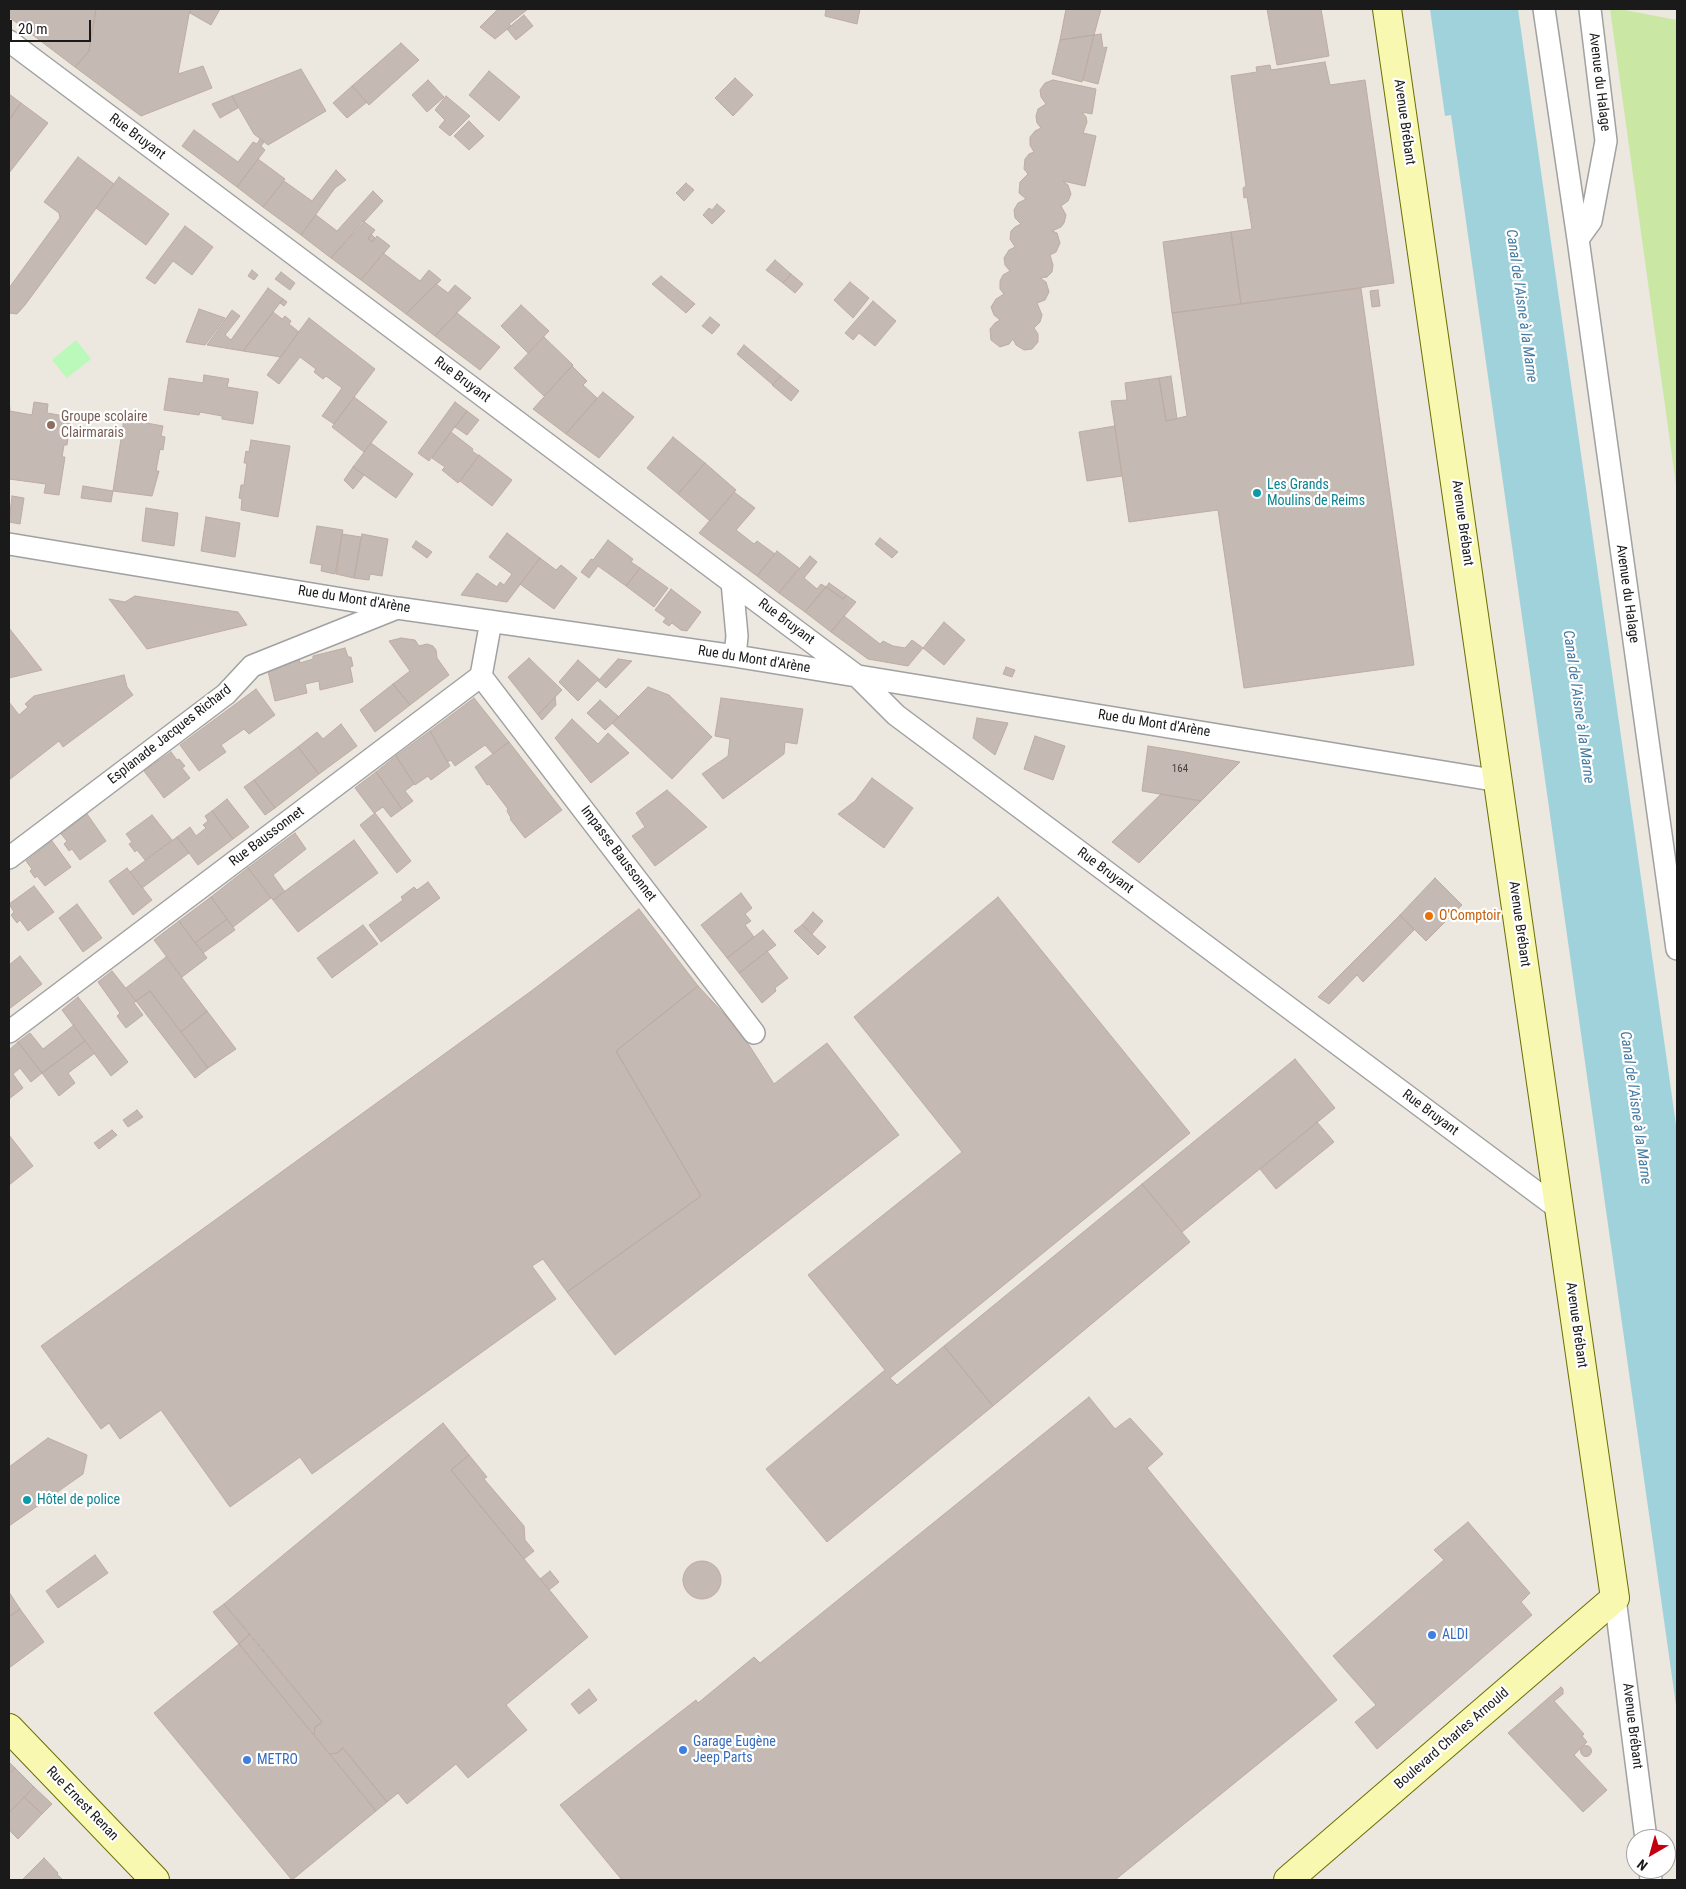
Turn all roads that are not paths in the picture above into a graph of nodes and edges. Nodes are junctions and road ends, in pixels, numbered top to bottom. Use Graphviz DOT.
graph roads {
  1 [pos="1387,9"];
  2 [pos="1544,9"];
  3 [pos="1590,9"];
  4 [pos="9,41"];
  5 [pos="1578,239"];
  6 [pos="9,544"];
  7 [pos="732,582"];
  8 [pos="397,608"];
  9 [pos="491,621"];
  10 [pos="735,656"];
  11 [pos="481,676"];
  12 [pos="857,676"];
  13 [pos="1499,781"];
  14 [pos="9,858"];
  15 [pos="1677,949"];
  16 [pos="9,1032"];
  17 [pos="754,1033"];
  18 [pos="1559,1209"];
  19 [pos="1615,1598"];
  20 [pos="9,1728"];
  21 [pos="1645,1829"];
  22 [pos="155,1880"];
  23 [pos="1288,1880"];
  1 -- 13 [label="main road, Avenue Brébant"];
  2 -- 5 [label="street, Avenue du Halage"];
  3 -- 5 [label="street, Avenue du Halage"];
  4 -- 7 [label="street, Rue Bruyant"];
  5 -- 15 [label="street, Avenue du Halage"];
  6 -- 8 [label="street, Rue du Mont d'Arène"];
  7 -- 10 [label="street"];
  7 -- 12 [label="street, Rue Bruyant"];
  8 -- 9 [label="street, Rue du Mont d'Arène"];
  8 -- 14 [label="street, Esplanade Jacques Richard"];
  9 -- 10 [label="street, Rue du Mont d'Arène"];
  9 -- 11 [label="street"];
  10 -- 12 [label="street, Rue du Mont d'Arène"];
  11 -- 16 [label="street, Rue Baussonnet"];
  11 -- 17 [label="street, Impasse Baussonnet"];
  12 -- 13 [label="street, Rue du Mont d'Arène"];
  12 -- 18 [label="street, Rue Bruyant"];
  13 -- 18 [label="main road, Avenue Brébant"];
  18 -- 19 [label="main road, Avenue Brébant"];
  19 -- 21 [label="street, Avenue Brébant"];
  19 -- 23 [label="main road, Boulevard Charles Arnould"];
  20 -- 22 [label="main road, Rue Ernest Renan"];
}
